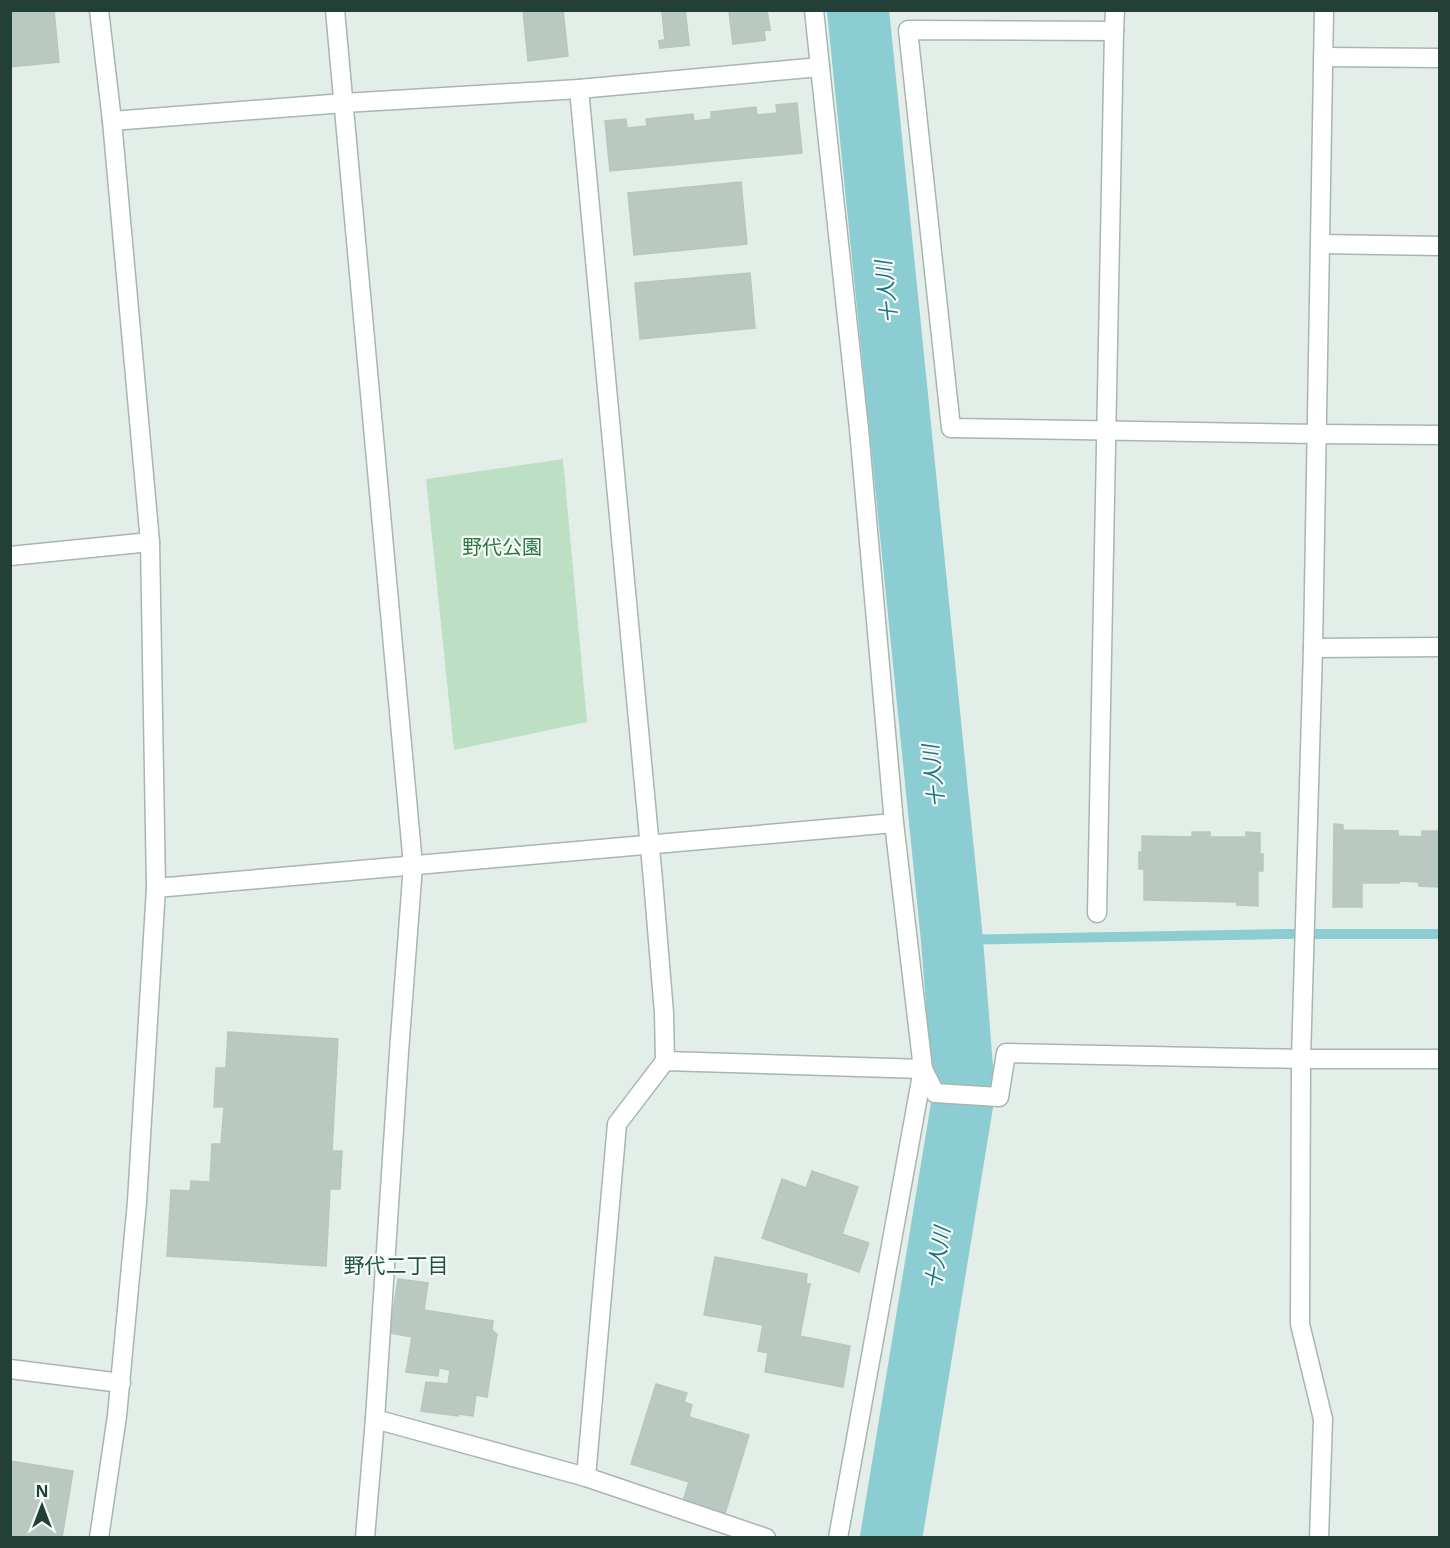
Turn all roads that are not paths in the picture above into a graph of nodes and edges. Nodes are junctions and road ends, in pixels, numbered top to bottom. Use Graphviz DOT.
graph roads {
  1 [pos="99,10"];
  2 [pos="335,10"];
  3 [pos="814,10"];
  4 [pos="1115,10"];
  5 [pos="1324,10"];
  6 [pos="1114,31"];
  7 [pos="1323,57"];
  8 [pos="1440,58"];
  9 [pos="820,67"];
  10 [pos="579,89"];
  11 [pos="344,103"];
  12 [pos="112,121"];
  13 [pos="1320,244"];
  14 [pos="1440,246"];
  15 [pos="1105,431"];
  16 [pos="1317,434"];
  17 [pos="1440,435"];
  18 [pos="150,542"];
  19 [pos="10,556"];
  20 [pos="1440,647"];
  21 [pos="1313,648"];
  22 [pos="894,823"];
  23 [pos="650,845"];
  24 [pos="413,865"];
  25 [pos="156,888"];
  26 [pos="1097,913"];
  27 [pos="1301,1059"];
  28 [pos="1440,1059"];
  29 [pos="665,1061"];
  30 [pos="923,1069"];
  31 [pos="10,1369"];
  32 [pos="121,1383"];
  33 [pos="375,1419"];
  34 [pos="586,1477"];
  35 [pos="99,1538"];
  36 [pos="365,1538"];
  37 [pos="766,1538"];
  38 [pos="838,1538"];
  39 [pos="1319,1538"];
  1 -- 12 [label="street"];
  2 -- 11 [label="street"];
  3 -- 9 [label="street"];
  4 -- 6 [label="street"];
  5 -- 7 [label="street"];
  6 -- 15 [label="street"];
  6 -- 15 [label="street"];
  7 -- 8 [label="street"];
  7 -- 13 [label="street"];
  9 -- 10 [label="street"];
  9 -- 22 [label="street"];
  10 -- 11 [label="street"];
  10 -- 23 [label="street"];
  11 -- 12 [label="street"];
  11 -- 24 [label="street"];
  12 -- 18 [label="street"];
  13 -- 14 [label="street"];
  13 -- 16 [label="street"];
  15 -- 16 [label="street"];
  15 -- 26 [label="street"];
  16 -- 17 [label="street"];
  16 -- 21 [label="street"];
  18 -- 19 [label="street"];
  18 -- 25 [label="street"];
  20 -- 21 [label="street"];
  21 -- 27 [label="street"];
  22 -- 23 [label="street"];
  22 -- 30 [label="street"];
  23 -- 24 [label="street"];
  23 -- 29 [label="street"];
  24 -- 25 [label="street"];
  24 -- 33 [label="street"];
  25 -- 32 [label="street"];
  27 -- 28 [label="street"];
  27 -- 30 [label="street"];
  27 -- 39 [label="street"];
  29 -- 30 [label="street"];
  29 -- 34 [label="street"];
  30 -- 38 [label="street"];
  31 -- 32 [label="street"];
  32 -- 35 [label="street"];
  33 -- 34 [label="street"];
  33 -- 36 [label="street"];
  34 -- 37 [label="street"];
}
